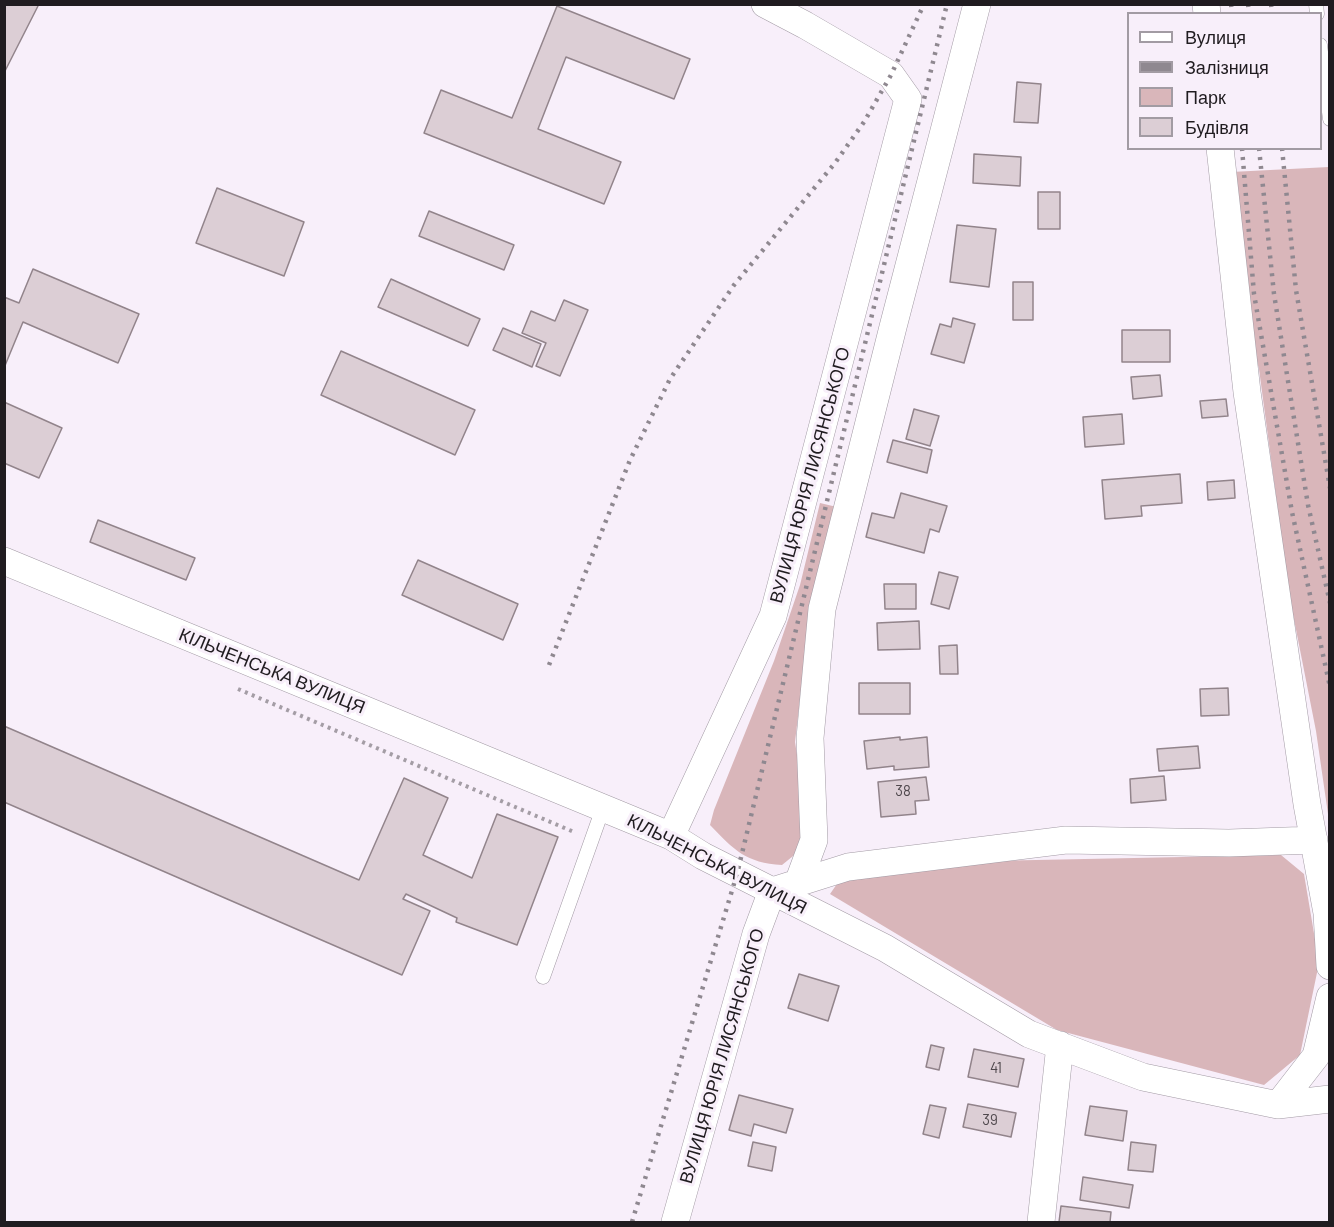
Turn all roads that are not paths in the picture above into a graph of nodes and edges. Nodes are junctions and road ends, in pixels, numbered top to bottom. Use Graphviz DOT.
graph roads {
  1 [pos="765,4"];
  2 [pos="977,4"];
  3 [pos="1322,61"];
  4 [pos="1329,119"];
  5 [pos="1220,150"];
  6 [pos="4,561"];
  7 [pos="603,808"];
  8 [pos="671,836"];
  9 [pos="1314,840"];
  10 [pos="798,883"];
  11 [pos="772,891"];
  12 [pos="1329,966"];
  13 [pos="543,978"];
  14 [pos="1329,997"];
  15 [pos="1060,1045"];
  16 [pos="1329,1099"];
  17 [pos="1278,1105"];
  18 [pos="675,1222"];
  19 [pos="1041,1222"];
  1 -- 8 [label="street, ВУЛИЦЯ ЮРІЯ ЛИСЯНСЬКОГО"];
  2 -- 10 [label="street"];
  3 -- 4 [label="lane"];
  5 -- 9 [label="street"];
  6 -- 7 [label="street, КІЛЬЧЕНСЬКА ВУЛИЦЯ"];
  7 -- 8 [label="street, КІЛЬЧЕНСЬКА ВУЛИЦЯ"];
  7 -- 13 [label="lane"];
  8 -- 11 [label="street, КІЛЬЧЕНСЬКА ВУЛИЦЯ"];
  9 -- 10 [label="street"];
  9 -- 12 [label="street"];
  10 -- 11 [label="street"];
  11 -- 15 [label="street, КІЛЬЧЕНСЬКА ВУЛИЦЯ"];
  11 -- 18 [label="street, ВУЛИЦЯ ЮРІЯ ЛИСЯНСЬКОГО"];
  14 -- 17 [label="street"];
  15 -- 17 [label="street, КІЛЬЧЕНСЬКА ВУЛИЦЯ"];
  15 -- 19 [label="street"];
  16 -- 17 [label="street, КІЛЬЧЕНСЬКА ВУЛИЦЯ"];
}
